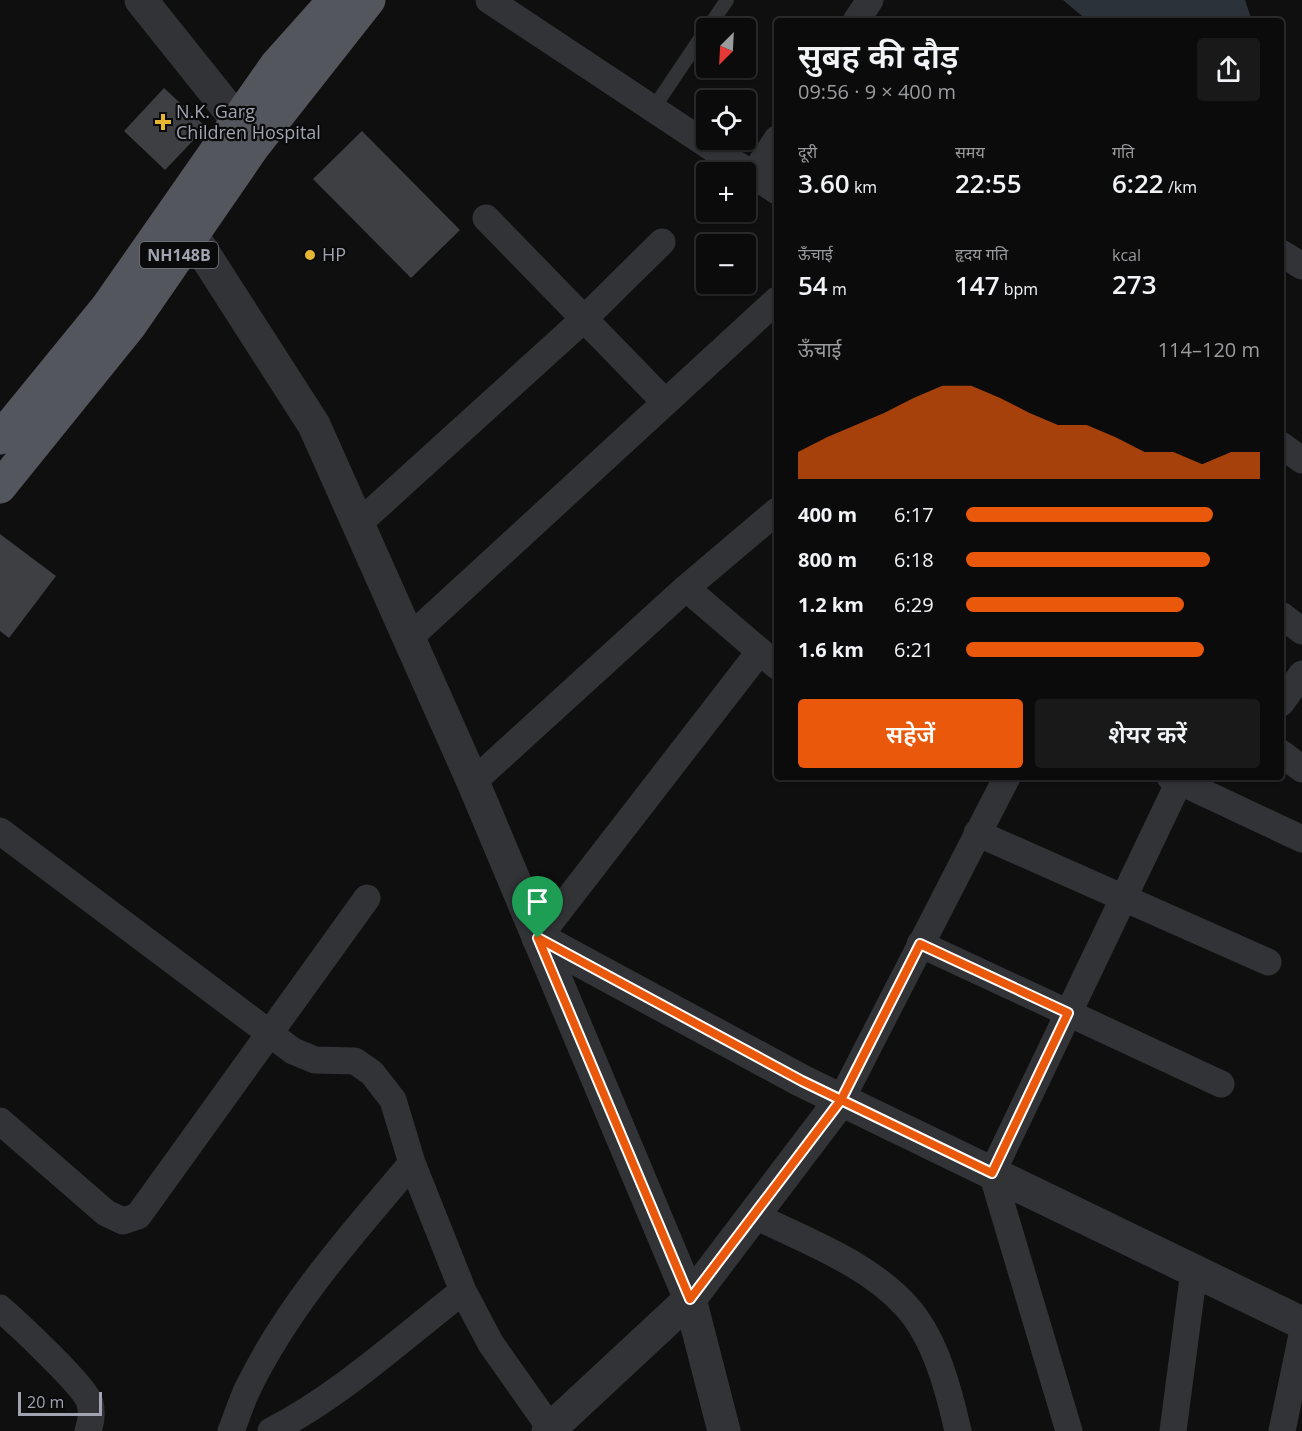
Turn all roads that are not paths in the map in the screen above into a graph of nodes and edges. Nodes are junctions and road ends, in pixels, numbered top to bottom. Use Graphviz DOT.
graph roads {
  1 [pos="141,0"];
  2 [pos="334,0"];
  3 [pos="369,0"];
  4 [pos="489,0"];
  5 [pos="727,0"];
  6 [pos="870,0"];
  7 [pos="715,18"];
  8 [pos="858,18"];
  9 [pos="696,45"];
  10 [pos="653,109"];
  11 [pos="245,133"];
  12 [pos="774,144"];
  13 [pos="732,162"];
  14 [pos="756,171"];
  15 [pos="756,178"];
  16 [pos="774,189"];
  17 [pos="175,208"];
  18 [pos="486,218"];
  19 [pos="192,236"];
  20 [pos="662,242"];
  21 [pos="1284,255"];
  22 [pos="1302,266"];
  23 [pos="774,303"];
  24 [pos="584,319"];
  25 [pos="665,402"];
  26 [pos="0,438"];
  27 [pos="1284,447"];
  28 [pos="1302,460"];
  29 [pos="0,487"];
  30 [pos="774,514"];
  31 [pos="358,524"];
  32 [pos="686,588"];
  33 [pos="1284,617"];
  34 [pos="1302,631"];
  35 [pos="409,638"];
  36 [pos="769,658"];
  37 [pos="1302,674"];
  38 [pos="1284,699"];
  39 [pos="1284,755"];
  40 [pos="1302,769"];
  41 [pos="1005,780"];
  42 [pos="1174,780"];
  43 [pos="1176,780"];
  44 [pos="473,782"];
  45 [pos="0,831"];
  46 [pos="977,833"];
  47 [pos="1302,839"];
  48 [pos="367,898"];
  49 [pos="1123,898"];
  50 [pos="538,938"];
  51 [pos="920,944"];
  52 [pos="1268,962"];
  53 [pos="1068,1013"];
  54 [pos="270,1032"];
  55 [pos="1221,1084"];
  56 [pos="841,1100"];
  57 [pos="0,1121"];
  58 [pos="412,1163"];
  59 [pos="992,1173"];
  60 [pos="754,1215"];
  61 [pos="1194,1271"];
  62 [pos="463,1291"];
  63 [pos="690,1299"];
  64 [pos="0,1308"];
  65 [pos="1300,1321"];
  66 [pos="550,1430"];
  67 [pos="88,1431"];
  68 [pos="231,1431"];
  69 [pos="271,1431"];
  70 [pos="724,1431"];
  71 [pos="958,1431"];
  72 [pos="1069,1431"];
  73 [pos="1173,1431"];
  74 [pos="1282,1431"];
  1 -- 11 [label="street"];
  2 -- 11 [label="highway, NH148B"];
  3 -- 11 [label="highway, NH148B"];
  4 -- 10 [label="street"];
  5 -- 7 [label="lane"];
  6 -- 8 [label="street"];
  9 -- 10 [label="lane"];
  10 -- 13 [label="street"];
  11 -- 17 [label="highway, NH148B"];
  11 -- 19 [label="highway, NH148B"];
  12 -- 14 [label="street"];
  15 -- 16 [label="street"];
  17 -- 19 [label="street"];
  17 -- 26 [label="highway, NH148B"];
  18 -- 24 [label="street"];
  19 -- 29 [label="highway, NH148B"];
  19 -- 31 [label="street"];
  20 -- 24 [label="street"];
  21 -- 22 [label="street"];
  23 -- 25 [label="street"];
  24 -- 25 [label="street"];
  24 -- 31 [label="street"];
  25 -- 35 [label="street"];
  27 -- 28 [label="street"];
  30 -- 32 [label="street"];
  31 -- 35 [label="street"];
  32 -- 36 [label="street"];
  32 -- 44 [label="street"];
  33 -- 34 [label="street"];
  35 -- 44 [label="street"];
  36 -- 50 [label="street"];
  37 -- 38 [label="street"];
  39 -- 40 [label="street"];
  41 -- 46 [label="street"];
  42 -- 49 [label="street"];
  43 -- 47 [label="street"];
  44 -- 50 [label="street"];
  45 -- 54 [label="street"];
  46 -- 49 [label="street"];
  46 -- 51 [label="street"];
  48 -- 54 [label="street"];
  49 -- 52 [label="street"];
  49 -- 53 [label="street"];
  50 -- 56 [label="street"];
  50 -- 63 [label="street"];
  51 -- 53 [label="street"];
  51 -- 56 [label="street"];
  53 -- 55 [label="street"];
  53 -- 59 [label="street"];
  54 -- 57 [label="street"];
  54 -- 58 [label="street"];
  56 -- 59 [label="street"];
  56 -- 60 [label="street"];
  58 -- 62 [label="street"];
  58 -- 68 [label="street"];
  59 -- 61 [label="street"];
  59 -- 72 [label="street"];
  60 -- 63 [label="street"];
  60 -- 71 [label="street"];
  61 -- 65 [label="street"];
  61 -- 73 [label="street"];
  62 -- 66 [label="street"];
  62 -- 69 [label="street"];
  63 -- 66 [label="street"];
  63 -- 70 [label="street"];
  64 -- 67 [label="street"];
  65 -- 74 [label="street"];
}
